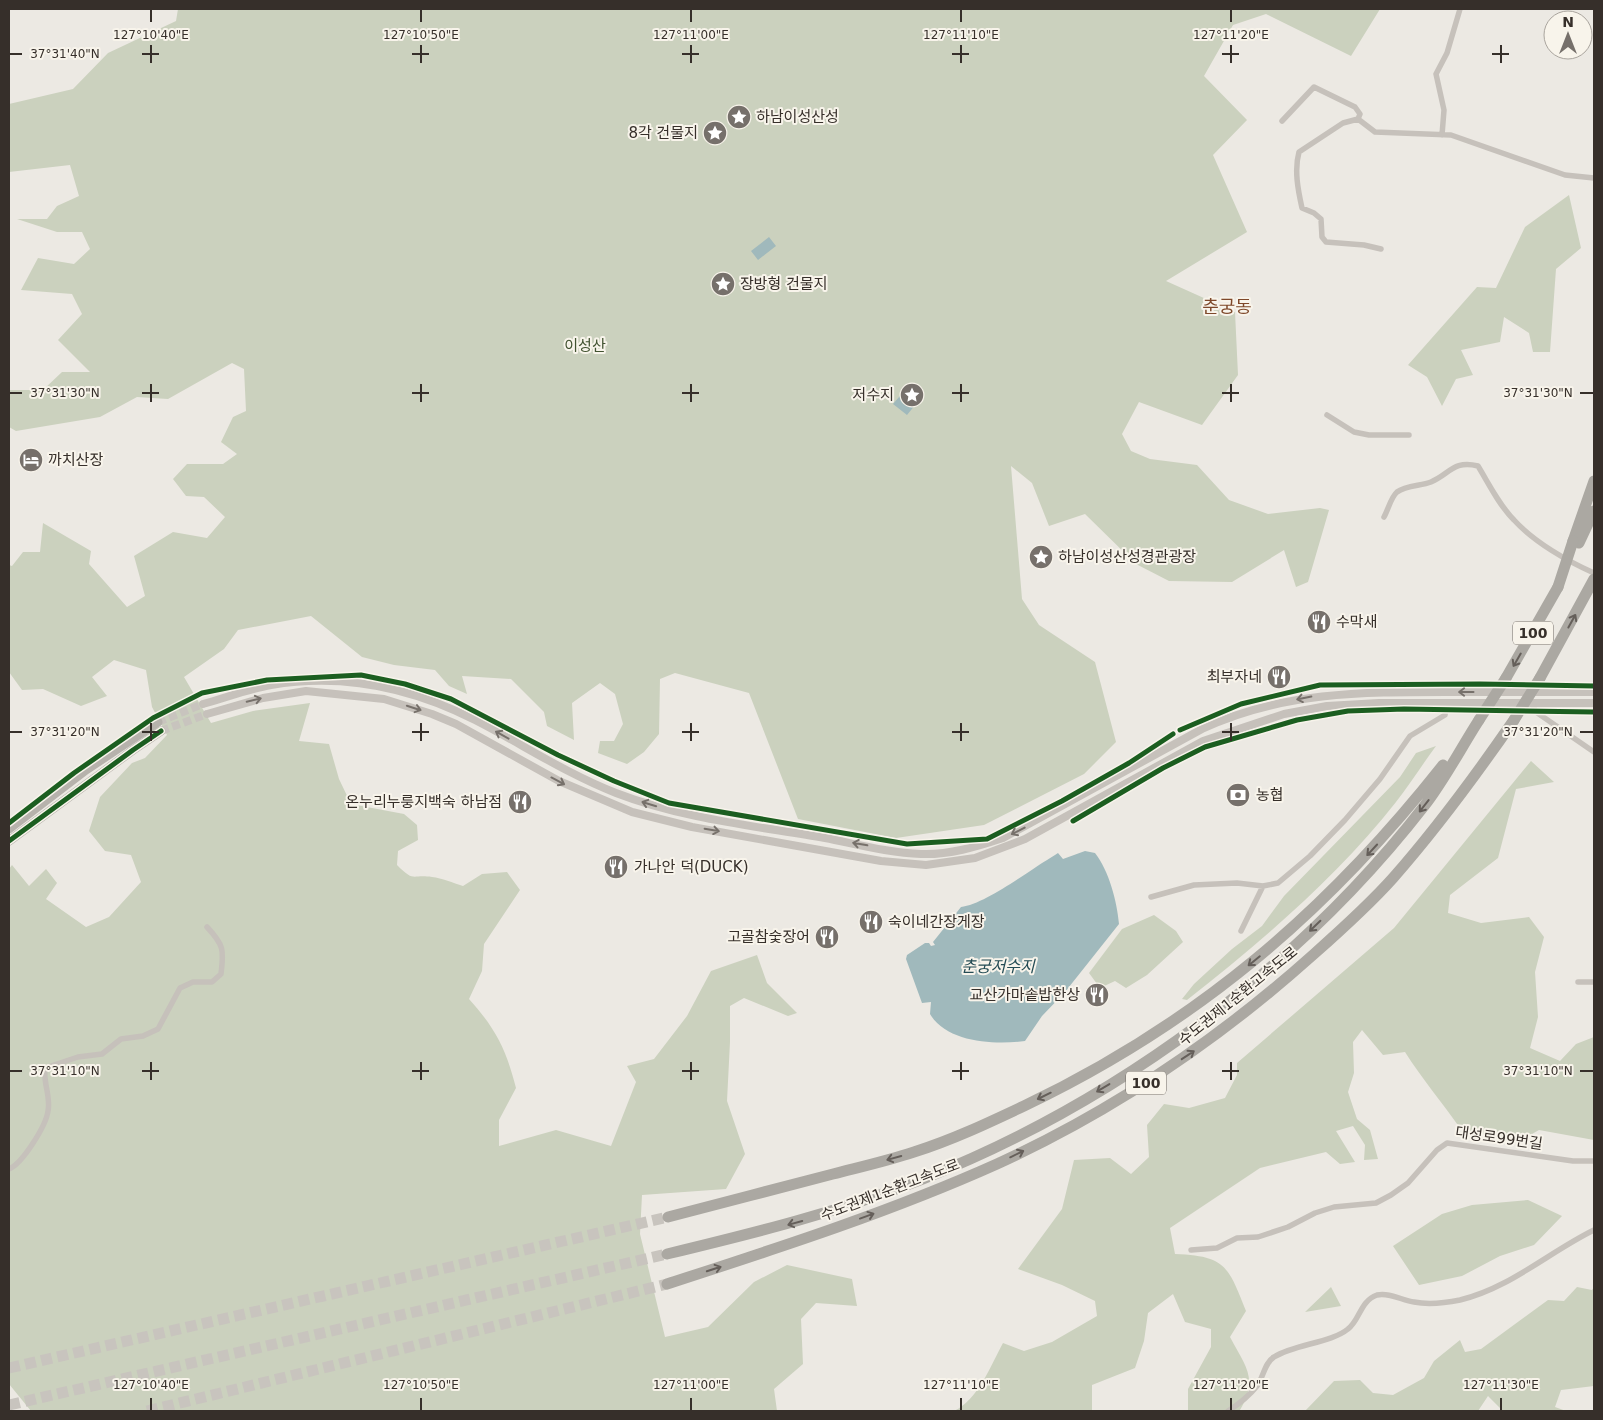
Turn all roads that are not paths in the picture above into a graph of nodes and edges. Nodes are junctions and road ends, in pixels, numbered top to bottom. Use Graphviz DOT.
graph roads {
  1 [pos="1460,9"];
  2 [pos="1358,119"];
  3 [pos="1282,121"];
  4 [pos="1442,135"];
  5 [pos="1594,178"];
  6 [pos="1381,249"];
  7 [pos="1327,415"];
  8 [pos="1409,435"];
  9 [pos="1594,482"];
  10 [pos="1594,511"];
  11 [pos="1384,517"];
  12 [pos="1575,543"];
  13 [pos="1594,573"];
  14 [pos="1594,579"];
  15 [pos="1594,692"];
  16 [pos="1446,703"];
  17 [pos="1532,703"];
  18 [pos="1594,703"];
  19 [pos="203,704"];
  20 [pos="207,714"];
  21 [pos="1478,720"];
  22 [pos="158,722"];
  23 [pos="161,731"];
  24 [pos="1594,752"];
  25 [pos="9,829"];
  26 [pos="9,841"];
  27 [pos="1264,886"];
  28 [pos="1151,897"];
  29 [pos="207,927"];
  30 [pos="1241,931"];
  31 [pos="1578,982"];
  32 [pos="1594,982"];
  33 [pos="1594,1160"];
  34 [pos="9,1169"];
  35 [pos="668,1217"];
  36 [pos="1594,1230"];
  37 [pos="1191,1250"];
  38 [pos="667,1254"];
  39 [pos="667,1284"];
  40 [pos="1228,1411"];
  1 -- 4 [label="street"];
  2 -- 3 [label="street"];
  2 -- 4 [label="street"];
  2 -- 6 [label="street"];
  4 -- 5 [label="street"];
  7 -- 8 [label="street"];
  9 -- 12 [label="highway"];
  10 -- 12 [label="highway, 수도권제1순환고속도로 / 100"];
  11 -- 13 [label="street"];
  12 -- 21 [label="highway, 수도권제1순환고속도로 / 100, one-way, bridge"];
  39 -- 14 [label="highway, 수도권제1순환고속도로 / 100, one-way, bridge"];
  15 -- 19 [label="street, one-way"];
  16 -- 17 [label="street"];
  20 -- 16 [label="street, one-way"];
  16 -- 27 [label="street"];
  17 -- 18 [label="street"];
  17 -- 24 [label="street"];
  21 -- 35 [label="highway, 수도권제1순환고속도로 / 100, one-way"];
  21 -- 38 [label="highway, 수도권제1순환고속도로 / 100, one-way"];
  22 -- 25 [label="main road"];
  23 -- 26 [label="main road"];
  27 -- 28 [label="street"];
  27 -- 30 [label="street"];
  29 -- 34 [label="street"];
  31 -- 32 [label="street"];
  33 -- 37 [label="street, 대성로99번길"];
  36 -- 40 [label="street"];
}
